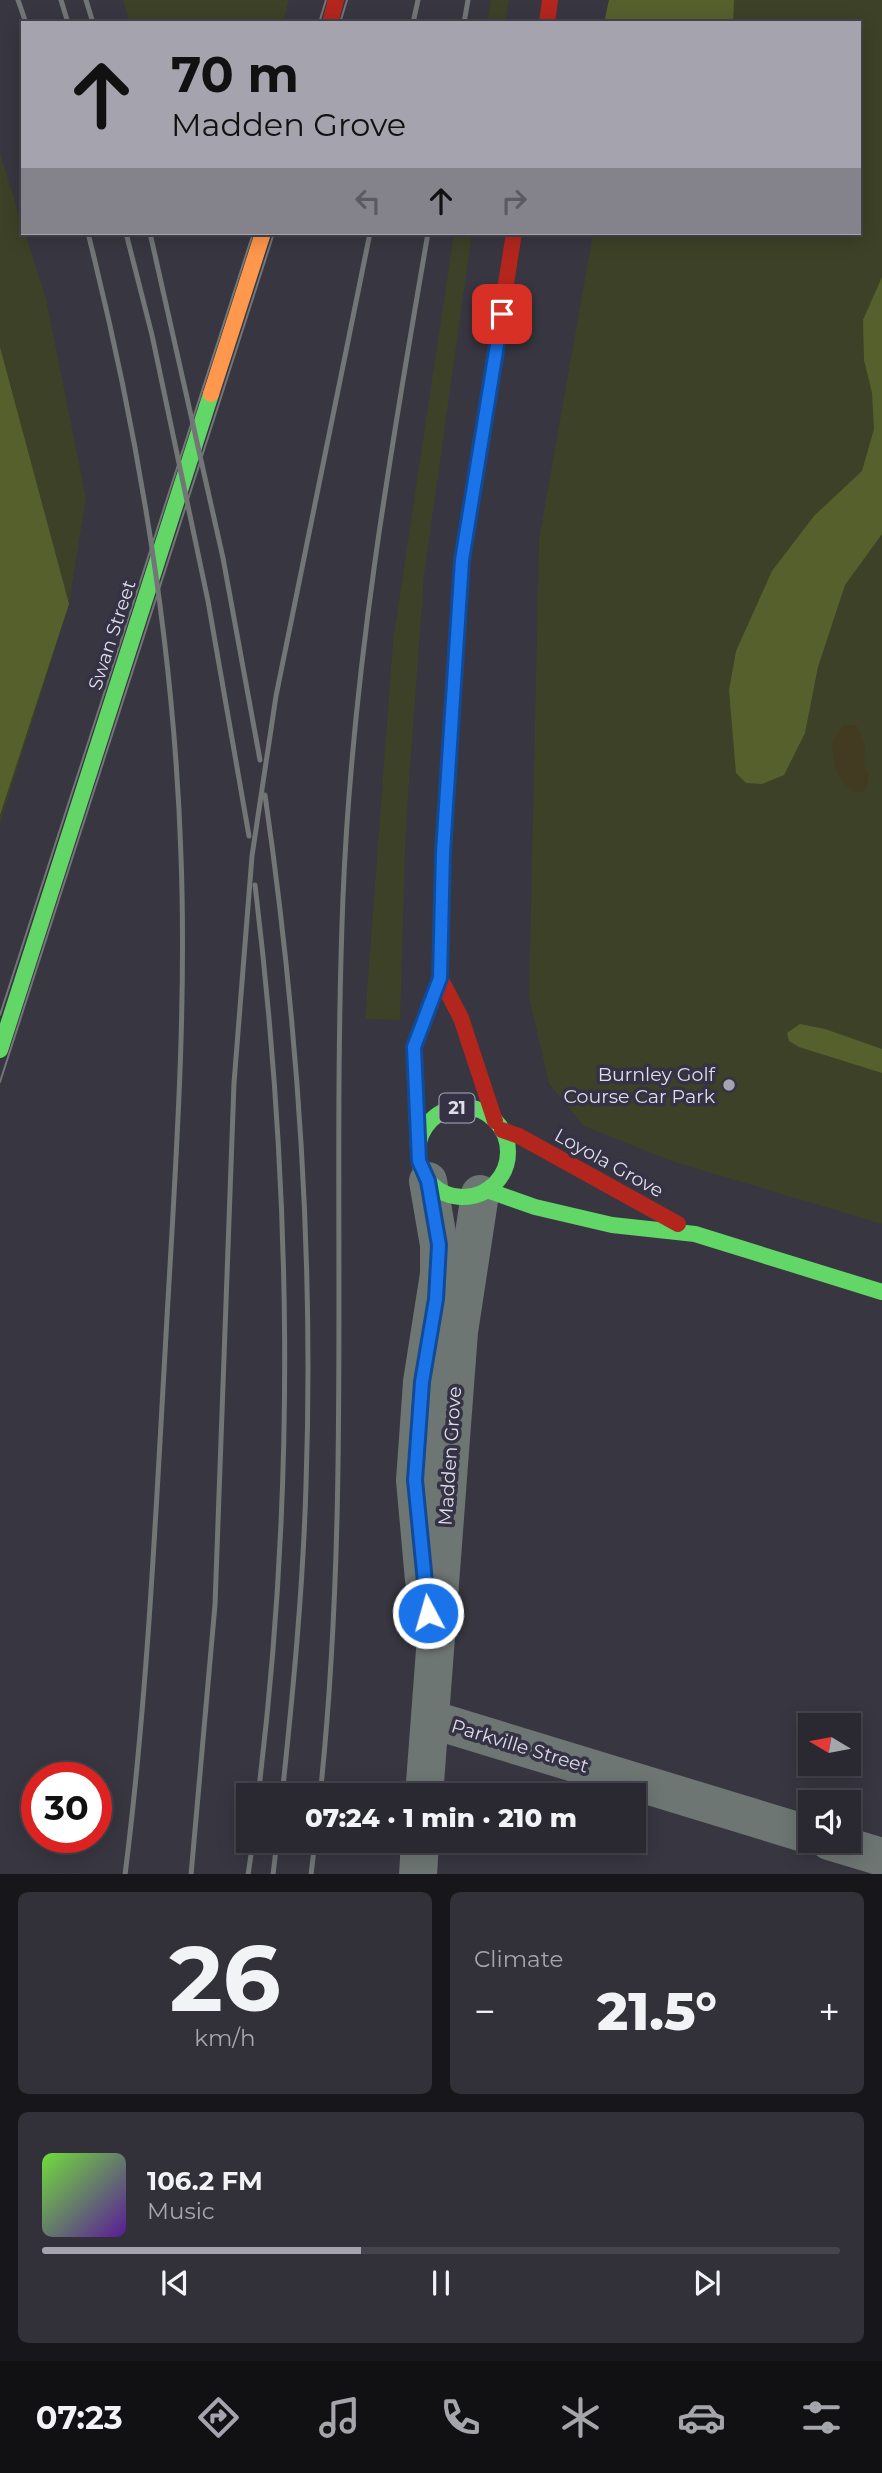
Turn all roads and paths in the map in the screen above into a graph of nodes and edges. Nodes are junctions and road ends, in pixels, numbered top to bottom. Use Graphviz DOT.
graph roads {
  1 [pos="336,0"];
  2 [pos="550,0"];
  3 [pos="331,21"];
  4 [pos="547,21"];
  5 [pos="262,235"];
  6 [pos="514,235"];
  7 [pos="12,970"];
  8 [pos="440,978"];
  9 [pos="0,1050"];
  10 [pos="499,1125"];
  11 [pos="423,1165"];
  12 [pos="483,1192"];
  13 [pos="695,1234"];
  14 [pos="882,1292"];
  15 [pos="430,1719"];
  16 [pos="425,1783"];
  17 [pos="798,1831"];
  18 [pos="861,1851"];
  19 [pos="419,1853"];
  20 [pos="882,1857"];
  21 [pos="418,1874"];
  1 -- 3 [label="main road"];
  2 -- 4 [label="main road"];
  5 -- 7 [label="main road, Swan Street"];
  6 -- 8 [label="main road, Madden Grove / 21"];
  7 -- 9 [label="main road, Swan Street"];
  8 -- 10 [label="main road, Madden Grove / 21"];
  8 -- 11 [label="main road, Madden Grove / 21"];
  10 -- 11 [label="main road, 21"];
  10 -- 12 [label="main road, 21"];
  10 -- 13 [label="main road, Loyola Grove / 21"];
  11 -- 12 [label="main road, 21"];
  11 -- 15 [label="street, Madden Grove"];
  12 -- 13 [label="main road, Loyola Grove / 21"];
  12 -- 15 [label="street, Madden Grove"];
  13 -- 14 [label="main road, Loyola Grove / 21"];
  15 -- 16 [label="street, Madden Grove"];
  15 -- 17 [label="street, Parkville Street"];
  18 -- 20 [label="street"];
  19 -- 21 [label="street"];
}
